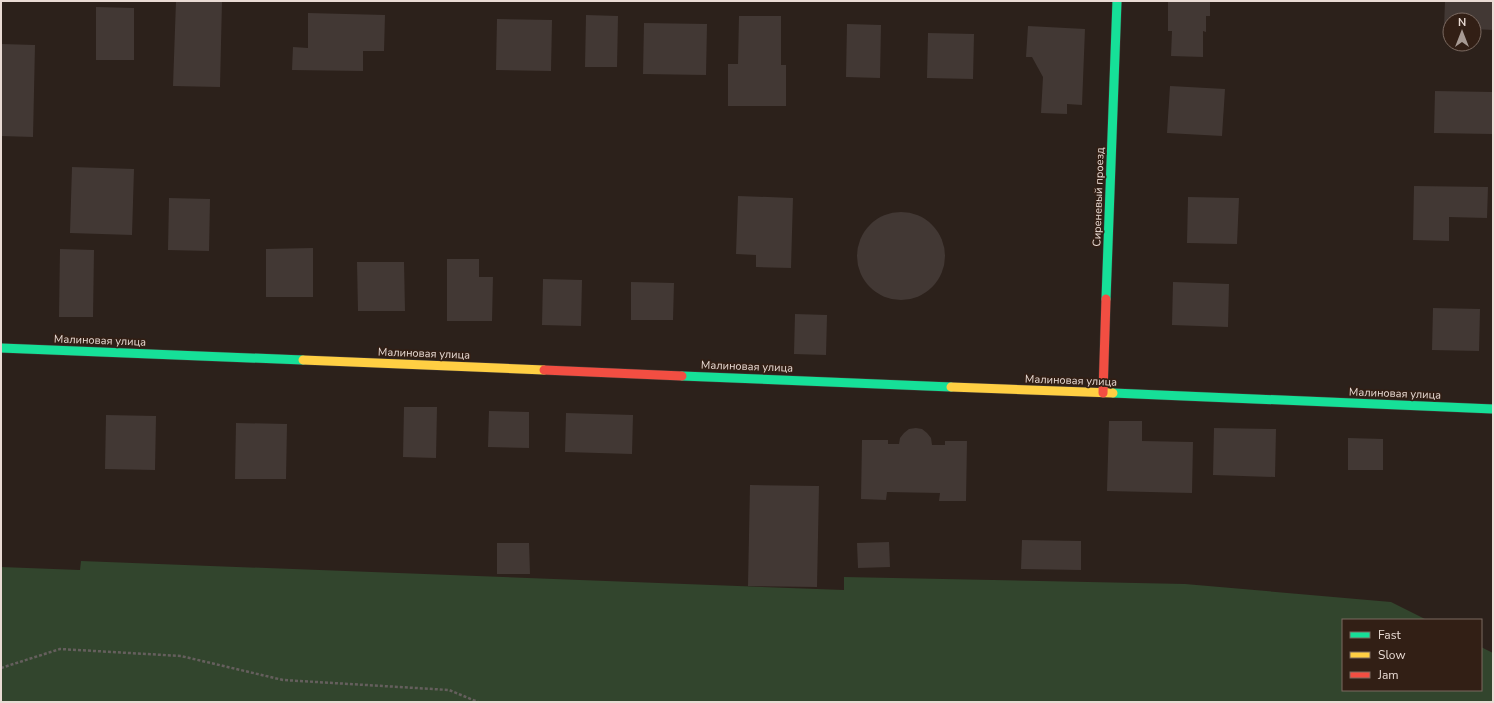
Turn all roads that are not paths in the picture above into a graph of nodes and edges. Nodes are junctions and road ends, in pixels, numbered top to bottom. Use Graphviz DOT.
graph roads {
  1 [pos="1117,1"];
  2 [pos="1,348"];
  3 [pos="1103,393"];
  4 [pos="1493,409"];
  1 -- 3 [label="street, Сиреневый проезд"];
  2 -- 3 [label="street, Малиновая улица"];
  3 -- 4 [label="street, Малиновая улица"];
}
